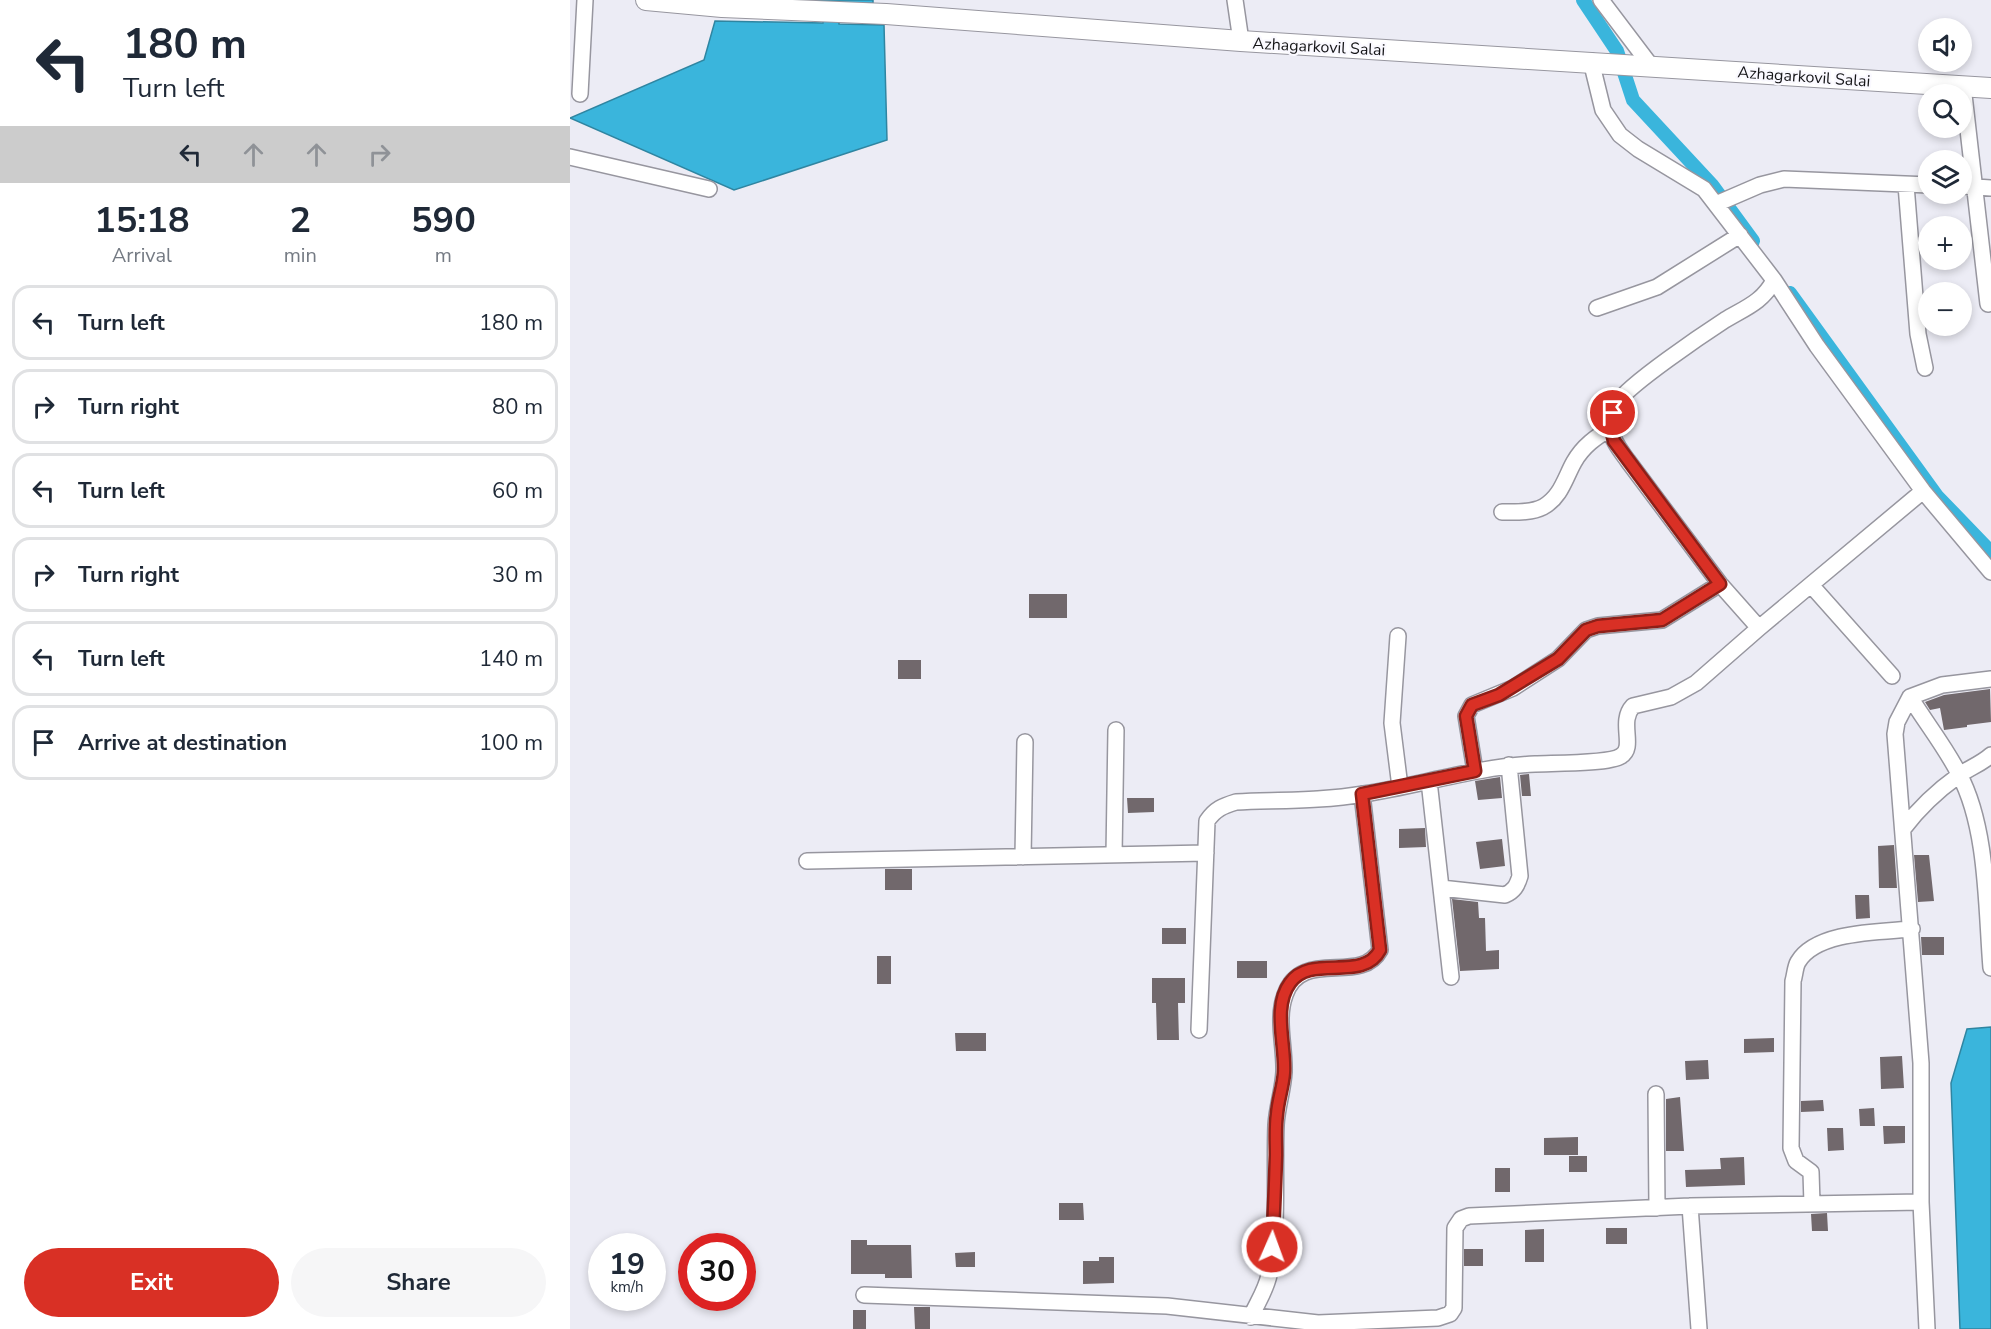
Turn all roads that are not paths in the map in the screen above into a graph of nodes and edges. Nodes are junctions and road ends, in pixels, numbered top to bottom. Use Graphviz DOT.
graph roads {
  1 [pos="585,0"];
  2 [pos="646,0"];
  3 [pos="1235,0"];
  4 [pos="1601,0"];
  5 [pos="886,7"];
  6 [pos="1241,41"];
  7 [pos="1600,62"];
  8 [pos="1651,66"];
  9 [pos="1932,84"];
  10 [pos="1972,87"];
  11 [pos="1991,88"];
  12 [pos="580,94"];
  13 [pos="570,157"];
  14 [pos="1906,185"];
  15 [pos="1918,185"];
  16 [pos="1972,186"];
  17 [pos="1991,188"];
  18 [pos="709,189"];
  19 [pos="1723,201"];
  20 [pos="1971,204"];
  21 [pos="1740,235"];
  22 [pos="1774,280"];
  23 [pos="1989,304"];
  24 [pos="1597,308"];
  25 [pos="1925,368"];
  26 [pos="1611,428"];
  27 [pos="1923,491"];
  28 [pos="1502,512"];
  29 [pos="1991,572"];
  30 [pos="1720,584"];
  31 [pos="1811,585"];
  32 [pos="1759,628"];
  33 [pos="1398,636"];
  34 [pos="1892,676"];
  35 [pos="1991,679"];
  36 [pos="1910,697"];
  37 [pos="1116,730"];
  38 [pos="1025,742"];
  39 [pos="1991,755"];
  40 [pos="1509,765"];
  41 [pos="1475,771"];
  42 [pos="1960,775"];
  43 [pos="1429,781"];
  44 [pos="1400,788"];
  45 [pos="1362,794"];
  46 [pos="1903,829"];
  47 [pos="1206,853"];
  48 [pos="1114,855"];
  49 [pos="1023,857"];
  50 [pos="807,861"];
  51 [pos="1441,888"];
  52 [pos="1912,929"];
  53 [pos="1991,968"];
  54 [pos="1451,977"];
  55 [pos="1199,1030"];
  56 [pos="1656,1094"];
  57 [pos="1921,1202"];
  58 [pos="1812,1204"];
  59 [pos="1690,1206"];
  60 [pos="1657,1208"];
  61 [pos="864,1295"];
  62 [pos="1251,1317"];
  63 [pos="1699,1329"];
  64 [pos="1928,1329"];
  1 -- 12 [label="street"];
  2 -- 5 [label="main road, Azhagarkovil Salai"];
  3 -- 6 [label="street"];
  4 -- 8 [label="street"];
  5 -- 6 [label="main road, Azhagarkovil Salai"];
  6 -- 7 [label="main road, Azhagarkovil Salai"];
  7 -- 8 [label="main road, Azhagarkovil Salai"];
  7 -- 19 [label="street"];
  8 -- 9 [label="main road, Azhagarkovil Salai"];
  10 -- 11 [label="main road, Azhagarkovil Salai"];
  13 -- 18 [label="street"];
  14 -- 15 [label="street"];
  14 -- 19 [label="street"];
  14 -- 25 [label="street"];
  16 -- 17 [label="street"];
  19 -- 21 [label="street"];
  20 -- 23 [label="street"];
  21 -- 22 [label="street"];
  21 -- 24 [label="street"];
  22 -- 26 [label="street"];
  22 -- 27 [label="street"];
  26 -- 28 [label="street"];
  26 -- 30 [label="street"];
  27 -- 29 [label="street"];
  27 -- 31 [label="street"];
  30 -- 32 [label="street"];
  30 -- 41 [label="street"];
  31 -- 32 [label="street"];
  31 -- 34 [label="street"];
  32 -- 40 [label="street"];
  33 -- 44 [label="street"];
  35 -- 36 [label="street"];
  36 -- 42 [label="street"];
  36 -- 46 [label="street"];
  37 -- 48 [label="street"];
  38 -- 49 [label="street"];
  39 -- 42 [label="street"];
  40 -- 41 [label="street"];
  40 -- 51 [label="street"];
  41 -- 43 [label="street"];
  42 -- 46 [label="street"];
  42 -- 53 [label="street"];
  43 -- 44 [label="street"];
  43 -- 51 [label="street"];
  44 -- 45 [label="street"];
  45 -- 47 [label="street"];
  45 -- 62 [label="street"];
  46 -- 52 [label="street"];
  47 -- 48 [label="street"];
  47 -- 55 [label="street"];
  48 -- 49 [label="street"];
  49 -- 50 [label="street"];
  51 -- 54 [label="street"];
  52 -- 57 [label="street"];
  52 -- 58 [label="street"];
  56 -- 60 [label="street"];
  57 -- 58 [label="street"];
  57 -- 64 [label="street"];
  58 -- 59 [label="street"];
  59 -- 60 [label="street"];
  59 -- 63 [label="street"];
  60 -- 62 [label="street"];
  61 -- 62 [label="street"];
}
